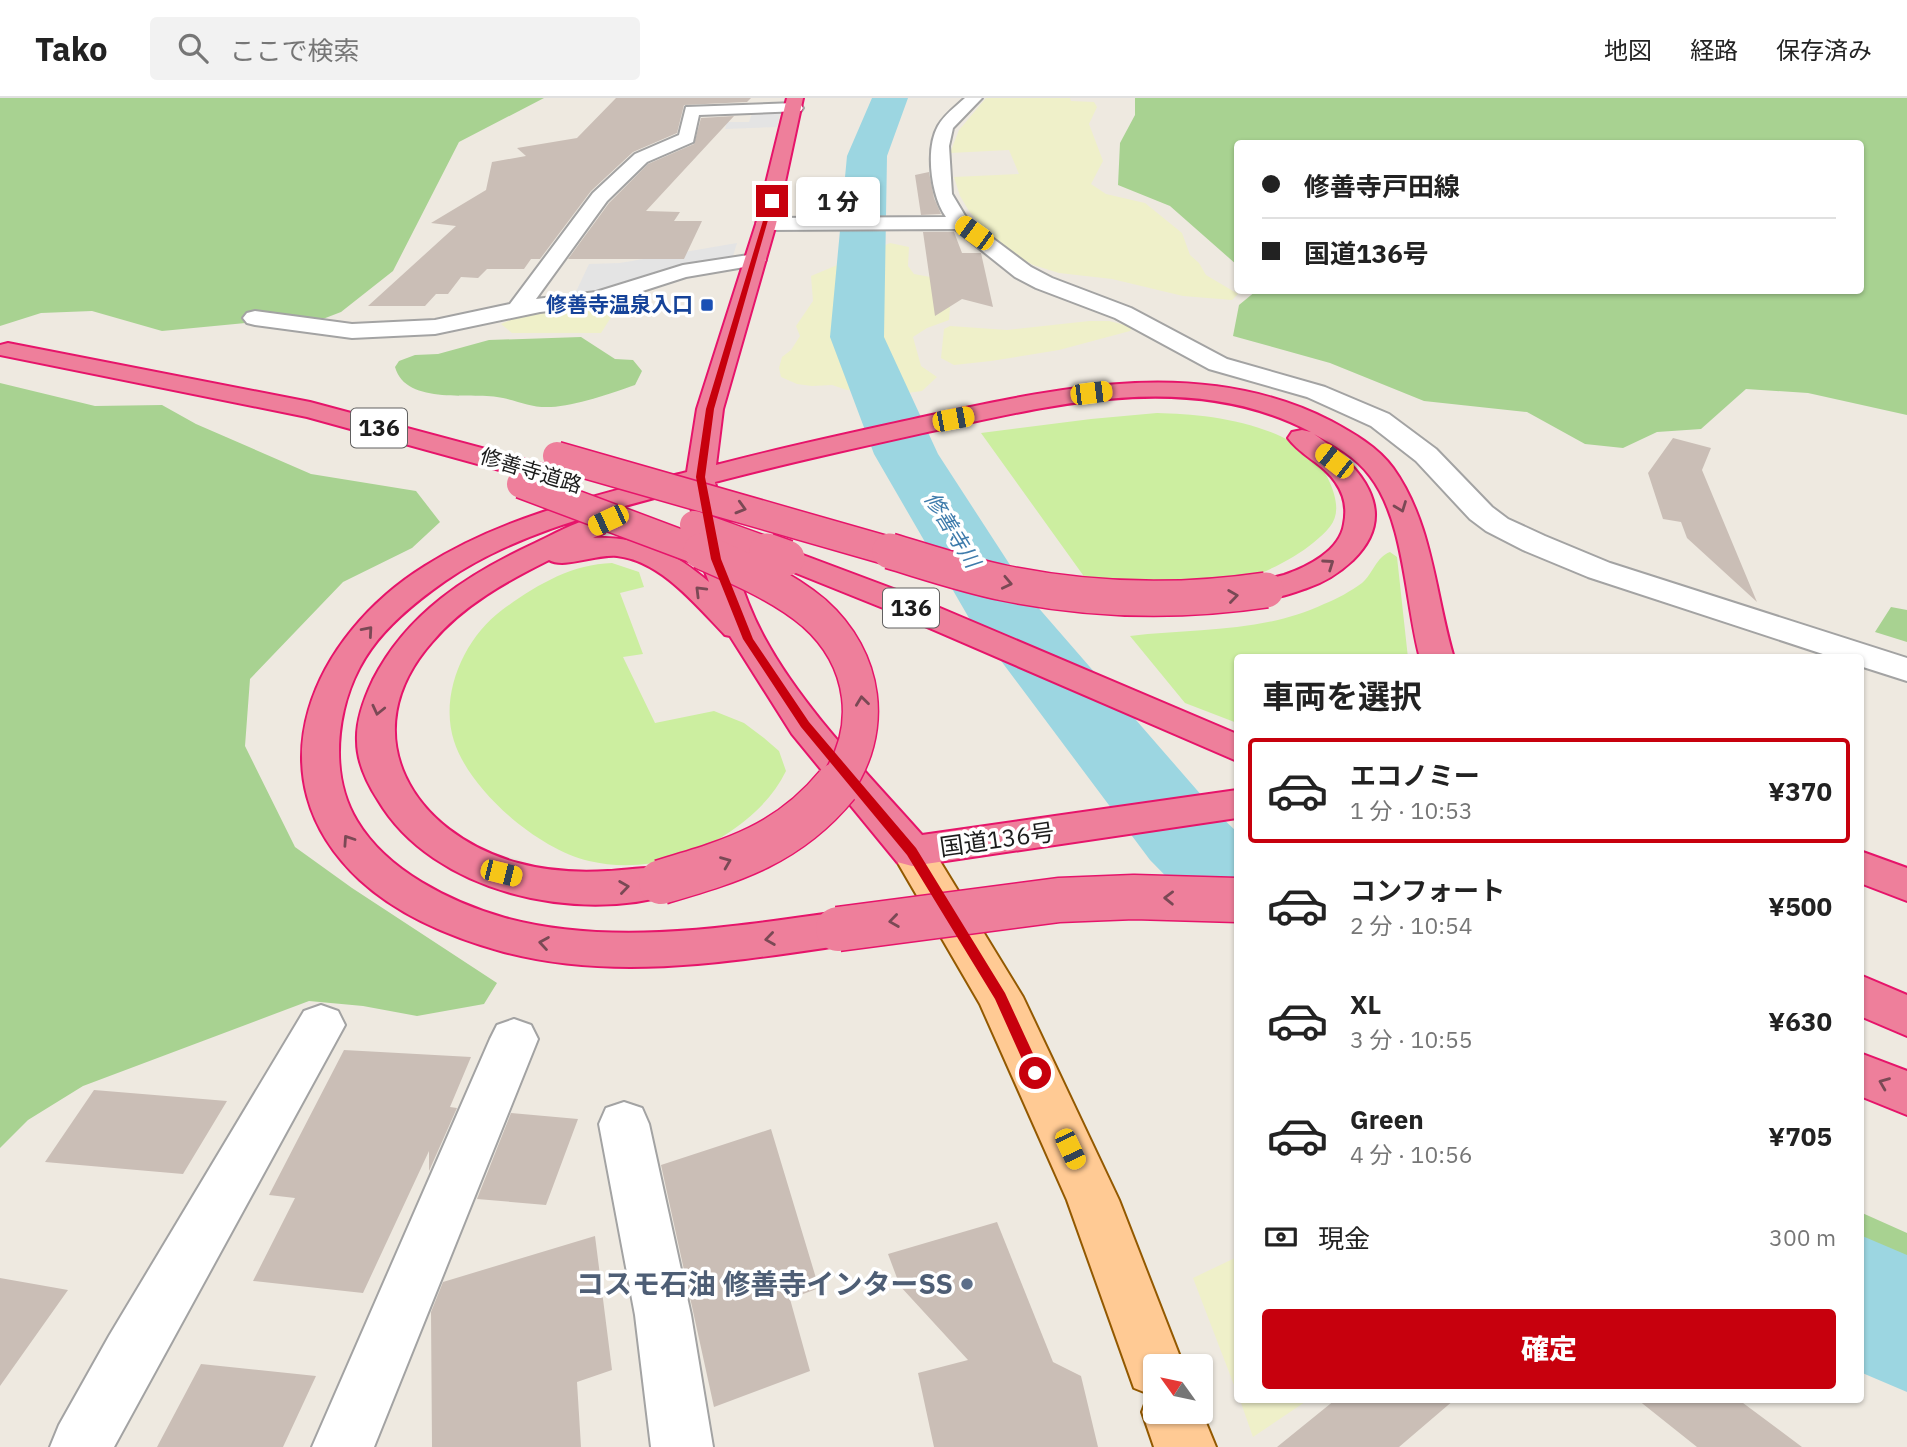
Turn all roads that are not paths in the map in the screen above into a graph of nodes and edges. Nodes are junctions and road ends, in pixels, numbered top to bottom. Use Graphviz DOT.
graph roads {
  1 [pos="974,98"];
  2 [pos="795,103"];
  3 [pos="960,223"];
  4 [pos="778,224"];
  5 [pos="755,260"];
  6 [pos="519,310"];
  7 [pos="255,318"];
  8 [pos="8,350"];
  9 [pos="108,370"];
  10 [pos="956,423"];
  11 [pos="539,471"];
  12 [pos="700,477"];
  13 [pos="462,598"];
  14 [pos="748,639"];
  15 [pos="1436,654"];
  16 [pos="1858,654"];
  17 [pos="1864,656"];
  18 [pos="1907,670"];
  19 [pos="1234,747"];
  20 [pos="1234,804"];
  21 [pos="912,851"];
  22 [pos="1864,868"];
  23 [pos="1907,885"];
  24 [pos="1234,900"];
  25 [pos="1864,996"];
  26 [pos="1907,1017"];
  27 [pos="1864,1024"];
  28 [pos="321,1025"];
  29 [pos="514,1039"];
  30 [pos="1907,1043"];
  31 [pos="1864,1076"];
  32 [pos="1907,1093"];
  33 [pos="624,1124"];
  34 [pos="1150,1354"];
  35 [pos="1176,1424"];
  36 [pos="81,1447"];
  37 [pos="343,1447"];
  38 [pos="682,1447"];
  39 [pos="1185,1447"];
  1 -- 3 [label="street"];
  2 -- 4 [label="highway, 国道136号"];
  2 -- 6 [label="street"];
  3 -- 4 [label="street"];
  3 -- 16 [label="street"];
  4 -- 5 [label="highway, 国道136号"];
  5 -- 6 [label="street"];
  5 -- 12 [label="highway, 国道136号"];
  6 -- 7 [label="street"];
  8 -- 9 [label="highway, 修善寺道路 / 136"];
  9 -- 11 [label="highway"];
  9 -- 11 [label="highway, 修善寺道路 / 136"];
  11 -- 10 [label="highway, one-way, bridge"];
  10 -- 12 [label="highway"];
  10 -- 15 [label="highway, one-way"];
  13 -- 11 [label="highway, one-way, bridge"];
  11 -- 19 [label="highway, 修善寺道路 / 136, bridge"];
  12 -- 13 [label="highway"];
  12 -- 14 [label="highway, 国道136号"];
  24 -- 12 [label="highway, one-way, bridge"];
  14 -- 13 [label="highway, one-way"];
  14 -- 21 [label="highway, 国道136号"];
  17 -- 18 [label="street"];
  20 -- 21 [label="highway, 国道136号"];
  21 -- 34 [label="main road"];
  22 -- 23 [label="highway"];
  25 -- 26 [label="highway"];
  27 -- 30 [label="highway"];
  28 -- 36 [label="street"];
  29 -- 37 [label="street"];
  32 -- 31 [label="highway, one-way"];
  33 -- 38 [label="street"];
  35 -- 39 [label="main road"];
}
